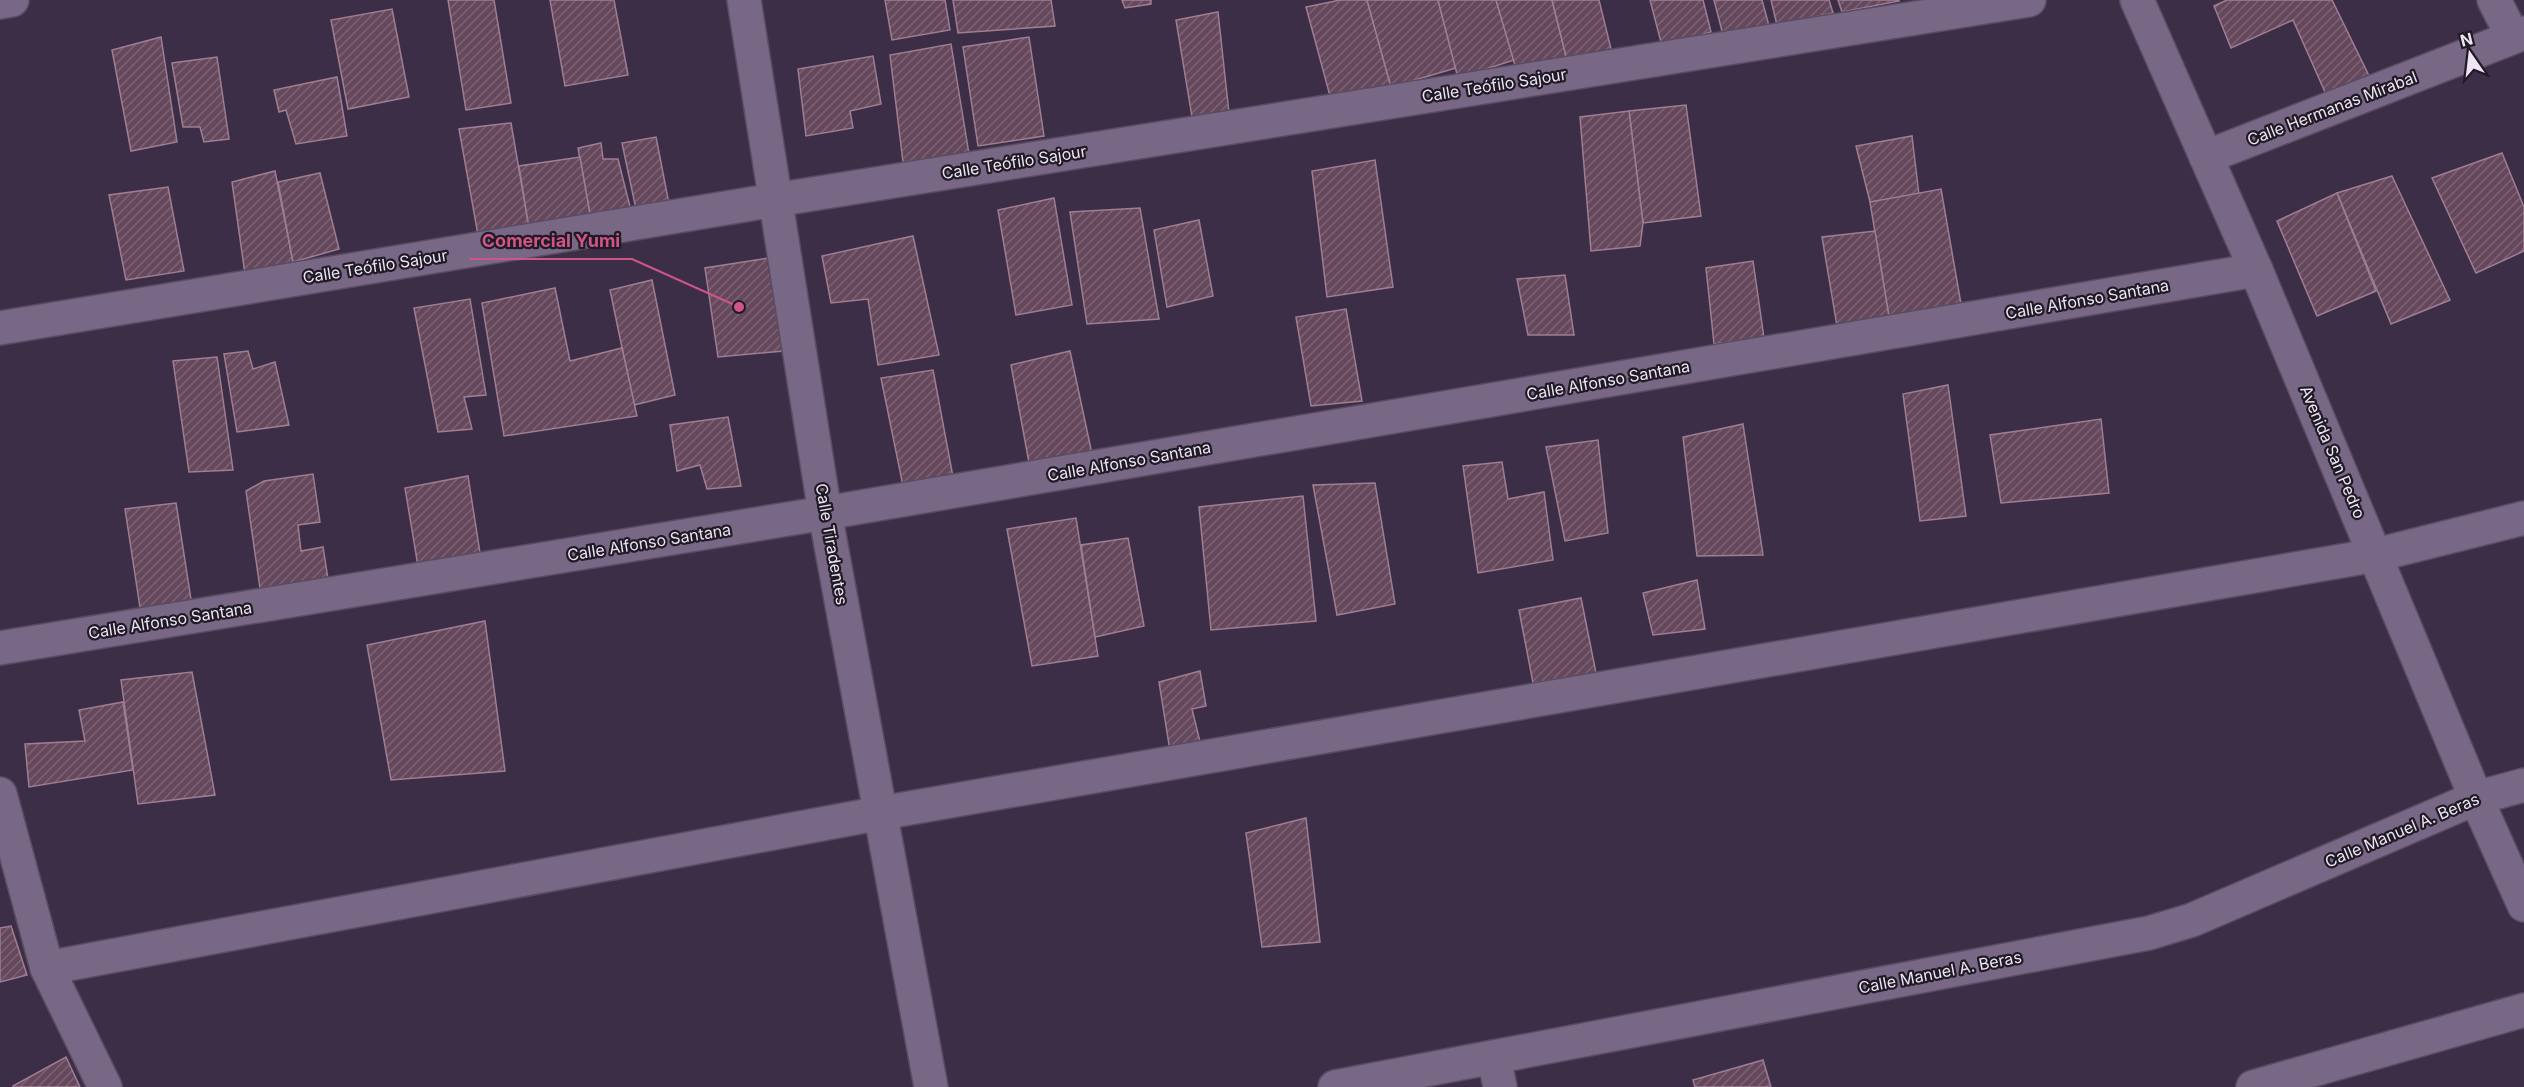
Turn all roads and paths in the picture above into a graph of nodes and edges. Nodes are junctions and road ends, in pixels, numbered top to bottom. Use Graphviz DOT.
graph roads {
  1 [pos="12,0"];
  2 [pos="744,0"];
  3 [pos="2030,0"];
  4 [pos="2137,0"];
  5 [pos="2494,0"];
  6 [pos="0,2"];
  7 [pos="2518,35"];
  8 [pos="2206,157"];
  9 [pos="775,200"];
  10 [pos="2256,270"];
  11 [pos="0,328"];
  12 [pos="825,513"];
  13 [pos="2524,518"];
  14 [pos="2376,555"];
  15 [pos="0,648"];
  16 [pos="2524,785"];
  17 [pos="0,794"];
  18 [pos="2476,798"];
  19 [pos="881,813"];
  20 [pos="2524,905"];
  21 [pos="47,968"];
  22 [pos="2524,1010"];
  23 [pos="1497,1072"];
  24 [pos="105,1087"];
  25 [pos="931,1087"];
  26 [pos="1335,1087"];
  27 [pos="2253,1087"];
  1 -- 6 [label="street"];
  2 -- 9 [label="street, Calle Tiradentes"];
  3 -- 9 [label="street, Calle Teófilo Sajour"];
  4 -- 8 [label="street, Avenida San Pedro"];
  5 -- 7 [label="street"];
  7 -- 8 [label="street, Calle Hermanas Mirabal"];
  8 -- 10 [label="street, Avenida San Pedro"];
  9 -- 11 [label="street, Calle Teófilo Sajour"];
  9 -- 12 [label="street, Calle Tiradentes"];
  10 -- 12 [label="street, Calle Alfonso Santana"];
  10 -- 14 [label="street, Avenida San Pedro"];
  12 -- 15 [label="street, Calle Alfonso Santana"];
  12 -- 19 [label="street, Calle Tiradentes"];
  13 -- 14 [label="street"];
  14 -- 18 [label="street, Avenida San Pedro"];
  14 -- 19 [label="street"];
  16 -- 18 [label="street, Calle Manuel A. Beras"];
  17 -- 21 [label="street"];
  18 -- 20 [label="street, Avenida San Pedro"];
  18 -- 23 [label="street, Calle Manuel A. Beras"];
  19 -- 21 [label="street"];
  19 -- 25 [label="street, Calle Tiradentes"];
  21 -- 24 [label="street"];
  22 -- 27 [label="street"];
  23 -- 26 [label="street, Calle Manuel A. Beras"];
}
